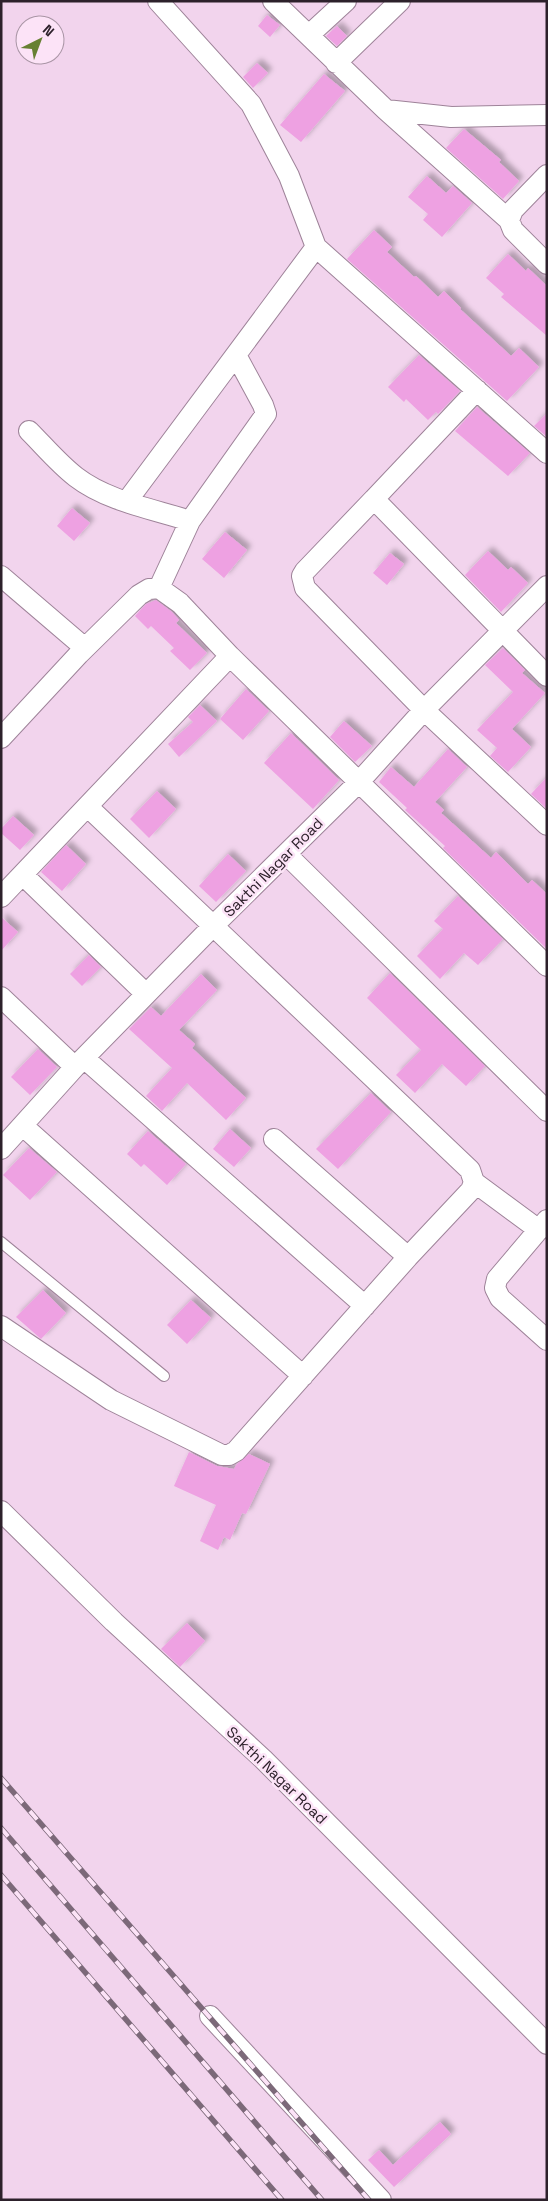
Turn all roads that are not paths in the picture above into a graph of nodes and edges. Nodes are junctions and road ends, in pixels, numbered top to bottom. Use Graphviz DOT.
graph roads {
  1 [pos="158,1"];
  2 [pos="273,1"];
  3 [pos="346,1"];
  4 [pos="400,1"];
  5 [pos="309,35"];
  6 [pos="336,63"];
  7 [pos="386,110"];
  8 [pos="547,115"];
  9 [pos="547,175"];
  10 [pos="509,220"];
  11 [pos="316,247"];
  12 [pos="547,264"];
  13 [pos="236,355"];
  14 [pos="477,390"];
  15 [pos="29,431"];
  16 [pos="547,453"];
  17 [pos="374,499"];
  18 [pos="127,501"];
  19 [pos="190,521"];
  20 [pos="1,576"];
  21 [pos="547,586"];
  22 [pos="160,588"];
  23 [pos="501,631"];
  24 [pos="85,648"];
  25 [pos="230,656"];
  26 [pos="547,676"];
  27 [pos="424,710"];
  28 [pos="1,738"];
  29 [pos="358,783"];
  30 [pos="88,807"];
  31 [pos="547,825"];
  32 [pos="286,854"];
  33 [pos="22,875"];
  34 [pos="1,897"];
  35 [pos="213,926"];
  36 [pos="547,966"];
  37 [pos="146,994"];
  38 [pos="1,997"];
  39 [pos="80,1062"];
  40 [pos="547,1110"];
  41 [pos="23,1126"];
  42 [pos="274,1139"];
  43 [pos="3,1143"];
  44 [pos="474,1182"];
  45 [pos="543,1225"];
  46 [pos="1,1242"];
  47 [pos="408,1257"];
  48 [pos="365,1306"];
  49 [pos="1,1326"];
  50 [pos="547,1340"];
  51 [pos="164,1376"];
  52 [pos="303,1376"];
  53 [pos="1,1511"];
  54 [pos="210,2016"];
  55 [pos="547,2044"];
  56 [pos="381,2200"];
  1 -- 11 [label="street"];
  2 -- 5 [label="street"];
  3 -- 5 [label="street"];
  4 -- 6 [label="street"];
  5 -- 6 [label="street"];
  6 -- 7 [label="street"];
  7 -- 8 [label="street"];
  7 -- 10 [label="street"];
  9 -- 10 [label="street"];
  10 -- 12 [label="street"];
  11 -- 13 [label="street"];
  11 -- 14 [label="street"];
  13 -- 18 [label="street"];
  13 -- 19 [label="street"];
  14 -- 16 [label="street"];
  14 -- 17 [label="street"];
  15 -- 18 [label="street"];
  17 -- 23 [label="street"];
  17 -- 27 [label="street"];
  18 -- 19 [label="street"];
  19 -- 22 [label="street"];
  20 -- 24 [label="street"];
  21 -- 23 [label="street, Sakthi Nagar Road"];
  22 -- 24 [label="street"];
  22 -- 25 [label="street"];
  23 -- 26 [label="street"];
  23 -- 27 [label="street, Sakthi Nagar Road"];
  24 -- 28 [label="street"];
  25 -- 29 [label="street"];
  25 -- 30 [label="street"];
  27 -- 29 [label="street, Sakthi Nagar Road"];
  27 -- 31 [label="street"];
  29 -- 32 [label="street, Sakthi Nagar Road"];
  29 -- 36 [label="street"];
  30 -- 33 [label="street"];
  30 -- 35 [label="street"];
  32 -- 35 [label="street, Sakthi Nagar Road"];
  32 -- 40 [label="street"];
  33 -- 34 [label="street"];
  33 -- 37 [label="street"];
  35 -- 37 [label="street, Sakthi Nagar Road"];
  35 -- 44 [label="street"];
  37 -- 39 [label="street, Sakthi Nagar Road"];
  38 -- 39 [label="street"];
  39 -- 41 [label="street, Sakthi Nagar Road"];
  39 -- 48 [label="street"];
  41 -- 43 [label="street, Sakthi Nagar Road"];
  41 -- 52 [label="street"];
  42 -- 47 [label="street"];
  44 -- 45 [label="street"];
  44 -- 47 [label="street"];
  45 -- 50 [label="street"];
  46 -- 51 [label="lane"];
  47 -- 48 [label="street"];
  48 -- 52 [label="street"];
  49 -- 52 [label="street"];
  53 -- 55 [label="street, Sakthi Nagar Road"];
  54 -- 56 [label="street"];
}
